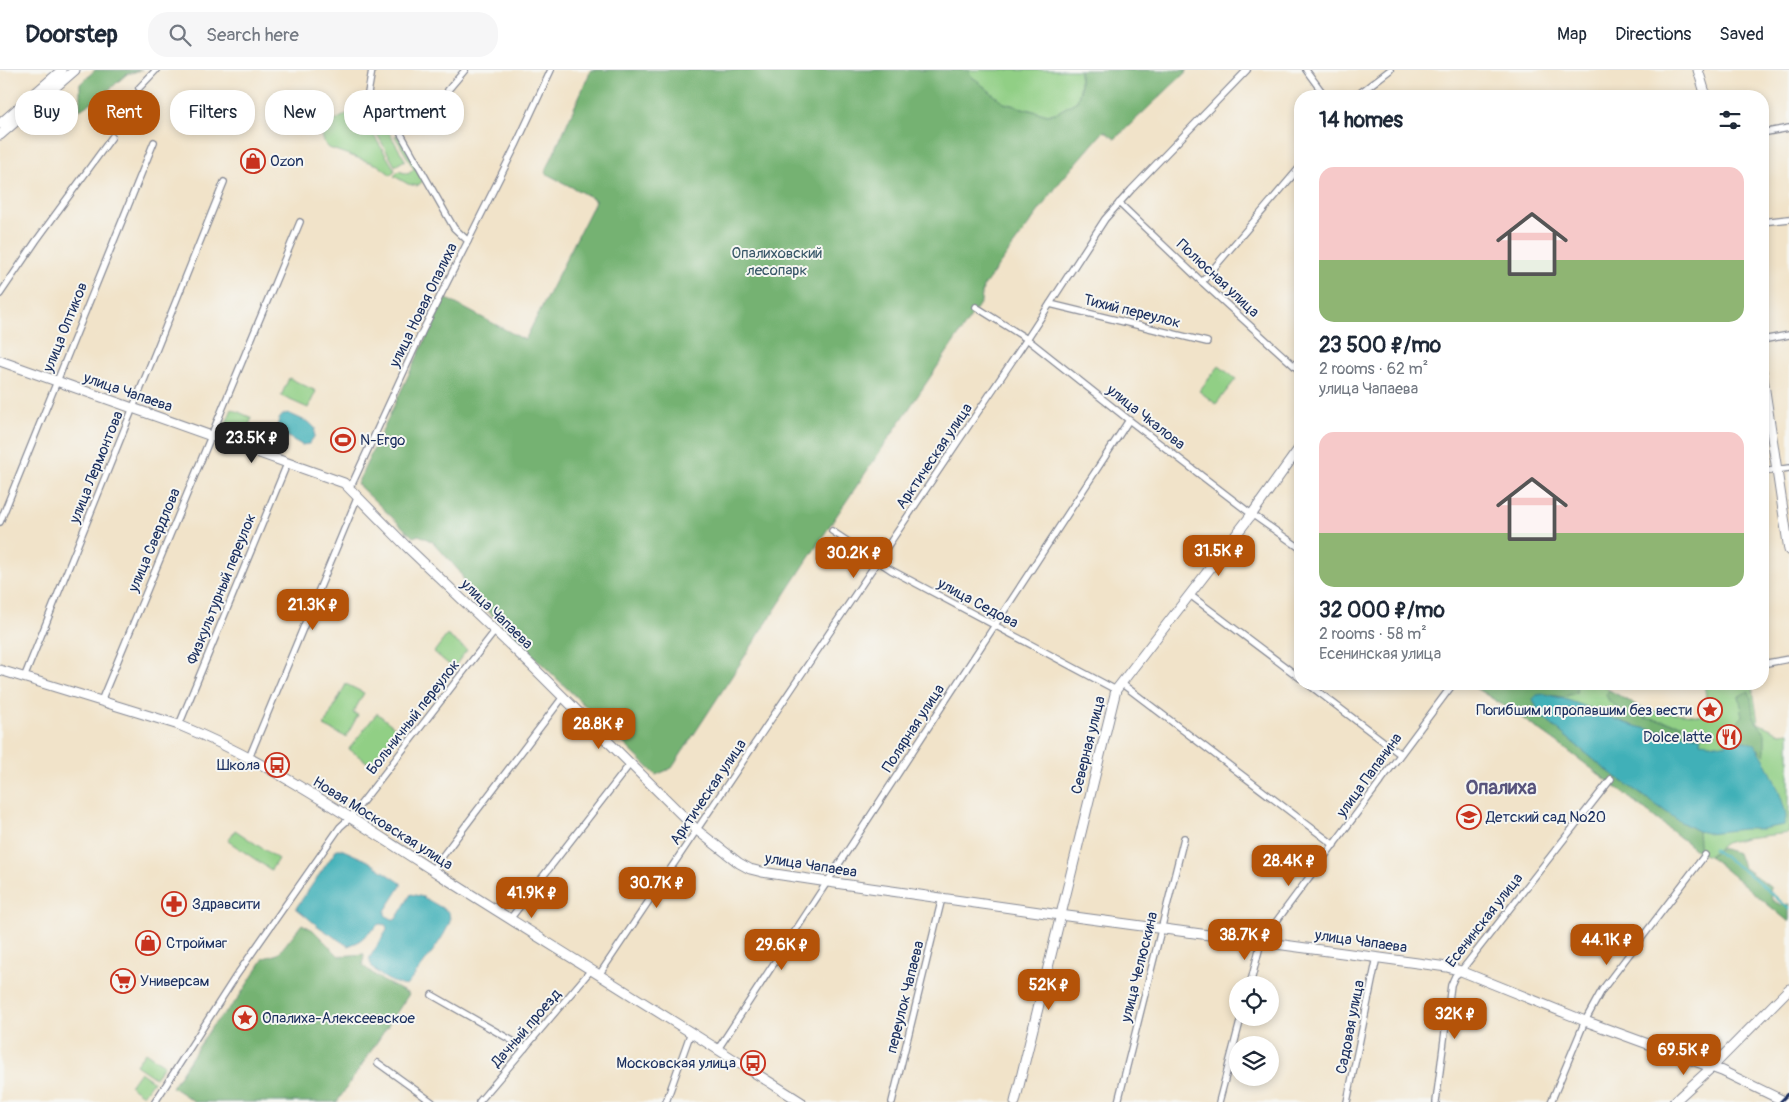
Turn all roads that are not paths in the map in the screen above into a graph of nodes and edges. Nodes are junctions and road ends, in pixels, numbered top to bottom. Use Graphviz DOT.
graph roads {
  1 [pos="62,70"];
  2 [pos="75,70"];
  3 [pos="156,70"];
  4 [pos="372,70"];
  5 [pos="465,70"];
  6 [pos="550,70"];
  7 [pos="1247,70"];
  8 [pos="1306,70"];
  9 [pos="1390,70"];
  10 [pos="1698,70"];
  11 [pos="139,88"];
  12 [pos="448,90"];
  13 [pos="1321,90"];
  14 [pos="1364,90"];
  15 [pos="1704,90"];
  16 [pos="0,124"];
  17 [pos="1789,128"];
  18 [pos="1769,132"];
  19 [pos="0,135"];
  20 [pos="112,137"];
  21 [pos="154,142"];
  22 [pos="1294,174"];
  23 [pos="224,182"];
  24 [pos="1119,202"];
  25 [pos="1789,218"];
  26 [pos="1769,221"];
  27 [pos="300,222"];
  28 [pos="468,241"];
  29 [pos="1202,282"];
  30 [pos="0,294"];
  31 [pos="1050,304"];
  32 [pos="976,307"];
  33 [pos="1789,335"];
  34 [pos="1027,339"];
  35 [pos="1769,339"];
  36 [pos="1207,342"];
  37 [pos="0,361"];
  38 [pos="1294,366"];
  39 [pos="56,382"];
  40 [pos="134,409"];
  41 [pos="1769,418"];
  42 [pos="1129,420"];
  43 [pos="211,436"];
  44 [pos="1294,455"];
  45 [pos="287,464"];
  46 [pos="1789,468"];
  47 [pos="1777,470"];
  48 [pos="1769,471"];
  49 [pos="350,487"];
  50 [pos="358,496"];
  51 [pos="1252,514"];
  52 [pos="0,522"];
  53 [pos="832,531"];
  54 [pos="1294,544"];
  55 [pos="1789,550"];
  56 [pos="878,562"];
  57 [pos="1190,595"];
  58 [pos="994,625"];
  59 [pos="495,631"];
  60 [pos="1789,660"];
  61 [pos="1769,663"];
  62 [pos="0,670"];
  63 [pos="1294,673"];
  64 [pos="24,678"];
  65 [pos="1118,686"];
  66 [pos="1316,690"];
  67 [pos="1448,690"];
  68 [pos="563,697"];
  69 [pos="101,701"];
  70 [pos="179,725"];
  71 [pos="1400,754"];
  72 [pos="249,758"];
  73 [pos="630,764"];
  74 [pos="1611,779"];
  75 [pos="350,818"];
  76 [pos="698,830"];
  77 [pos="1184,838"];
  78 [pos="1334,844"];
  79 [pos="1705,854"];
  80 [pos="432,870"];
  81 [pos="828,882"];
  82 [pos="942,898"];
  83 [pos="1060,915"];
  84 [pos="510,919"];
  85 [pos="1162,928"];
  86 [pos="1261,942"];
  87 [pos="1377,957"];
  88 [pos="591,970"];
  89 [pos="1461,971"];
  90 [pos="600,975"];
  91 [pos="1252,976"];
  92 [pos="1789,989"];
  93 [pos="432,995"];
  94 [pos="1585,1021"];
  95 [pos="1239,1026"];
  96 [pos="691,1032"];
  97 [pos="525,1048"];
  98 [pos="718,1049"];
  99 [pos="378,1063"];
  100 [pos="1711,1068"];
  101 [pos="155,1102"];
  102 [pos="432,1102"];
  103 [pos="479,1102"];
  104 [pos="666,1102"];
  105 [pos="801,1102"];
  106 [pos="892,1102"];
  107 [pos="1014,1102"];
  108 [pos="1118,1102"];
  109 [pos="1220,1102"];
  110 [pos="1348,1102"];
  111 [pos="1436,1102"];
  112 [pos="1551,1102"];
  113 [pos="1674,1102"];
  114 [pos="1786,1102"];
  1 -- 16 [label="street"];
  2 -- 19 [label="street"];
  3 -- 11 [label="street"];
  4 -- 28 [label="street, улица Новая Опалиха"];
  5 -- 12 [label="street"];
  6 -- 28 [label="street"];
  7 -- 24 [label="street, Арктическая улица"];
  8 -- 13 [label="street"];
  9 -- 14 [label="street"];
  10 -- 15 [label="street"];
  17 -- 18 [label="street"];
  20 -- 30 [label="street"];
  21 -- 39 [label="street, улица Оптиков"];
  22 -- 29 [label="street"];
  23 -- 40 [label="street, улица Лермонтова"];
  24 -- 29 [label="street, Полюсная улица"];
  24 -- 31 [label="street, Арктическая улица"];
  25 -- 26 [label="street"];
  27 -- 43 [label="street, улица Свердлова"];
  28 -- 49 [label="street, улица Новая Опалиха"];
  29 -- 38 [label="street, Полюсная улица"];
  31 -- 34 [label="street, Арктическая улица"];
  31 -- 36 [label="street, Тихий переулок"];
  32 -- 34 [label="street, улица Чкалова"];
  33 -- 35 [label="street"];
  34 -- 42 [label="street, улица Чкалова"];
  34 -- 56 [label="street, Арктическая улица"];
  37 -- 39 [label="street, улица Чапаева"];
  39 -- 40 [label="street, улица Чапаева"];
  39 -- 52 [label="street, улица Оптиков"];
  40 -- 43 [label="street, улица Чапаева"];
  40 -- 64 [label="street, улица Лермонтова"];
  41 -- 47 [label="street"];
  42 -- 51 [label="street, улица Чкалова"];
  42 -- 58 [label="street, Полярная улица"];
  43 -- 45 [label="street, улица Чапаева"];
  43 -- 69 [label="street, улица Свердлова"];
  44 -- 51 [label="street, Северная улица"];
  45 -- 49 [label="street, улица Чапаева"];
  45 -- 70 [label="street, Физкультурный переулок"];
  46 -- 47 [label="street"];
  47 -- 48 [label="street"];
  47 -- 55 [label="street"];
  49 -- 50 [label="street, улица Чапаева"];
  50 -- 59 [label="street, улица Чапаева"];
  50 -- 72 [label="street"];
  51 -- 54 [label="street, улица Чкалова"];
  51 -- 57 [label="street, Северная улица"];
  53 -- 56 [label="street, улица Седова"];
  56 -- 58 [label="street, улица Седова"];
  56 -- 76 [label="street, Арктическая улица"];
  57 -- 63 [label="street"];
  57 -- 65 [label="street, Северная улица"];
  58 -- 65 [label="street, улица Седова"];
  58 -- 81 [label="street, Полярная улица"];
  59 -- 68 [label="street, улица Чапаева"];
  59 -- 75 [label="street, Больничный переулок"];
  60 -- 61 [label="street"];
  62 -- 64 [label="street, Новая Московская улица"];
  64 -- 69 [label="street, Новая Московская улица"];
  65 -- 78 [label="street, улица Седова"];
  65 -- 83 [label="street, Северная улица"];
  66 -- 71 [label="street"];
  67 -- 71 [label="street, улица Папанина"];
  68 -- 73 [label="street, улица Чапаева"];
  68 -- 80 [label="street"];
  69 -- 70 [label="street, Новая Московская улица"];
  70 -- 72 [label="street, Новая Московская улица"];
  71 -- 78 [label="street, улица Папанина"];
  72 -- 75 [label="street, Новая Московская улица"];
  73 -- 76 [label="street, улица Чапаева"];
  73 -- 84 [label="street"];
  74 -- 89 [label="street, Есенинская улица"];
  75 -- 80 [label="street, Новая Московская улица"];
  75 -- 101 [label="street, Больничный переулок"];
  76 -- 81 [label="street, улица Чапаева"];
  76 -- 90 [label="street, Арктическая улица"];
  77 -- 85 [label="street, улица Челюскина"];
  78 -- 86 [label="street, улица Папанина"];
  79 -- 94 [label="street"];
  80 -- 84 [label="street, Новая Московская улица"];
  81 -- 82 [label="street, улица Чапаева"];
  81 -- 98 [label="street, Полярная улица"];
  82 -- 83 [label="street, улица Чапаева"];
  82 -- 106 [label="street, переулок Чапаева"];
  83 -- 85 [label="street, улица Чапаева"];
  83 -- 107 [label="street, Северная улица"];
  84 -- 88 [label="street, Новая Московская улица"];
  85 -- 86 [label="street, улица Чапаева"];
  85 -- 108 [label="street, улица Челюскина"];
  86 -- 87 [label="street, улица Чапаева"];
  86 -- 91 [label="street, улица Папанина"];
  87 -- 89 [label="street, улица Чапаева"];
  87 -- 110 [label="street, Садовая улица"];
  88 -- 90 [label="street, Новая Московская улица"];
  88 -- 97 [label="street, Дачный проезд"];
  89 -- 94 [label="street, улица Чапаева"];
  89 -- 111 [label="street, Есенинская улица"];
  90 -- 96 [label="street, Новая Московская улица"];
  92 -- 100 [label="street"];
  93 -- 97 [label="street"];
  94 -- 100 [label="street, улица Чапаева"];
  94 -- 112 [label="street"];
  95 -- 109 [label="street"];
  96 -- 98 [label="street, Новая Московская улица"];
  96 -- 104 [label="street"];
  97 -- 103 [label="street, Дачный проезд"];
  98 -- 105 [label="street, Новая Московская улица"];
  99 -- 102 [label="street"];
  100 -- 113 [label="street"];
  100 -- 114 [label="street, улица Чапаева"];
}
